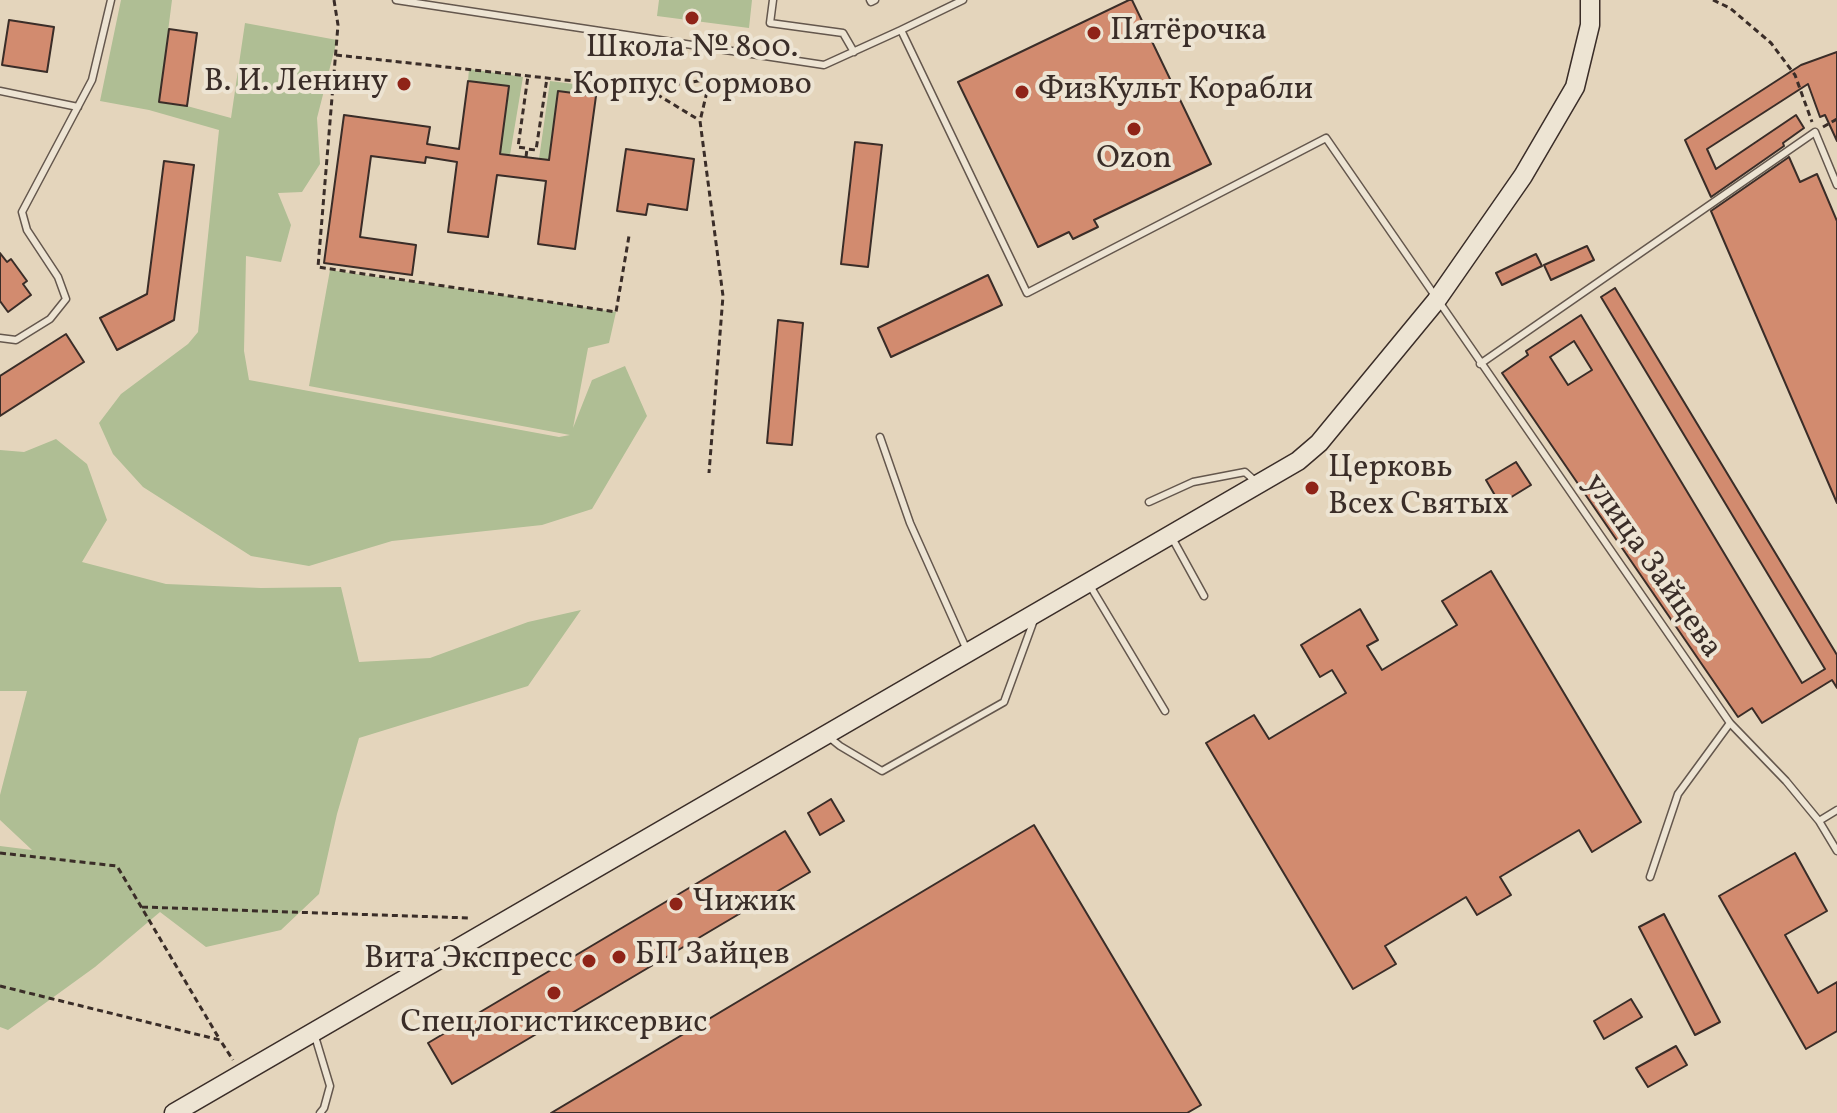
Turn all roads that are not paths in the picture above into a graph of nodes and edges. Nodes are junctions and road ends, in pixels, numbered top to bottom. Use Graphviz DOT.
graph roads {
  1 [pos="111,0"];
  2 [pos="396,0"];
  3 [pos="773,0"];
  4 [pos="963,0"];
  5 [pos="1590,0"];
  6 [pos="901,30"];
  7 [pos="854,52"];
  8 [pos="0,91"];
  9 [pos="78,107"];
  10 [pos="1837,185"];
  11 [pos="1436,301"];
  12 [pos="0,338"];
  13 [pos="1480,364"];
  14 [pos="880,437"];
  15 [pos="1257,484"];
  16 [pos="1149,502"];
  17 [pos="1170,533"];
  18 [pos="1088,581"];
  19 [pos="1204,596"];
  20 [pos="1039,609"];
  21 [pos="968,651"];
  22 [pos="1165,711"];
  23 [pos="1730,723"];
  24 [pos="827,734"];
  25 [pos="1837,810"];
  26 [pos="1819,821"];
  27 [pos="1837,851"];
  28 [pos="1650,877"];
  29 [pos="314,1032"];
  30 [pos="174,1113"];
  31 [pos="320,1113"];
  1 -- 9 [label="lane"];
  2 -- 7 [label="lane"];
  3 -- 7 [label="lane"];
  4 -- 6 [label="lane"];
  5 -- 11 [label="street"];
  6 -- 7 [label="lane"];
  6 -- 11 [label="lane, улица Зайцева"];
  8 -- 9 [label="lane"];
  9 -- 12 [label="lane"];
  10 -- 13 [label="lane"];
  11 -- 13 [label="lane, улица Зайцева"];
  11 -- 15 [label="street"];
  13 -- 23 [label="lane, улица Зайцева"];
  14 -- 21 [label="lane"];
  15 -- 16 [label="lane"];
  15 -- 17 [label="street"];
  17 -- 18 [label="street"];
  17 -- 19 [label="lane"];
  18 -- 20 [label="street"];
  18 -- 22 [label="lane"];
  20 -- 21 [label="street"];
  20 -- 24 [label="lane"];
  21 -- 24 [label="street"];
  23 -- 26 [label="lane, улица Зайцева"];
  23 -- 28 [label="lane"];
  24 -- 29 [label="street"];
  25 -- 26 [label="lane"];
  26 -- 27 [label="lane, улица Зайцева"];
  29 -- 30 [label="street"];
  29 -- 31 [label="lane"];
}
